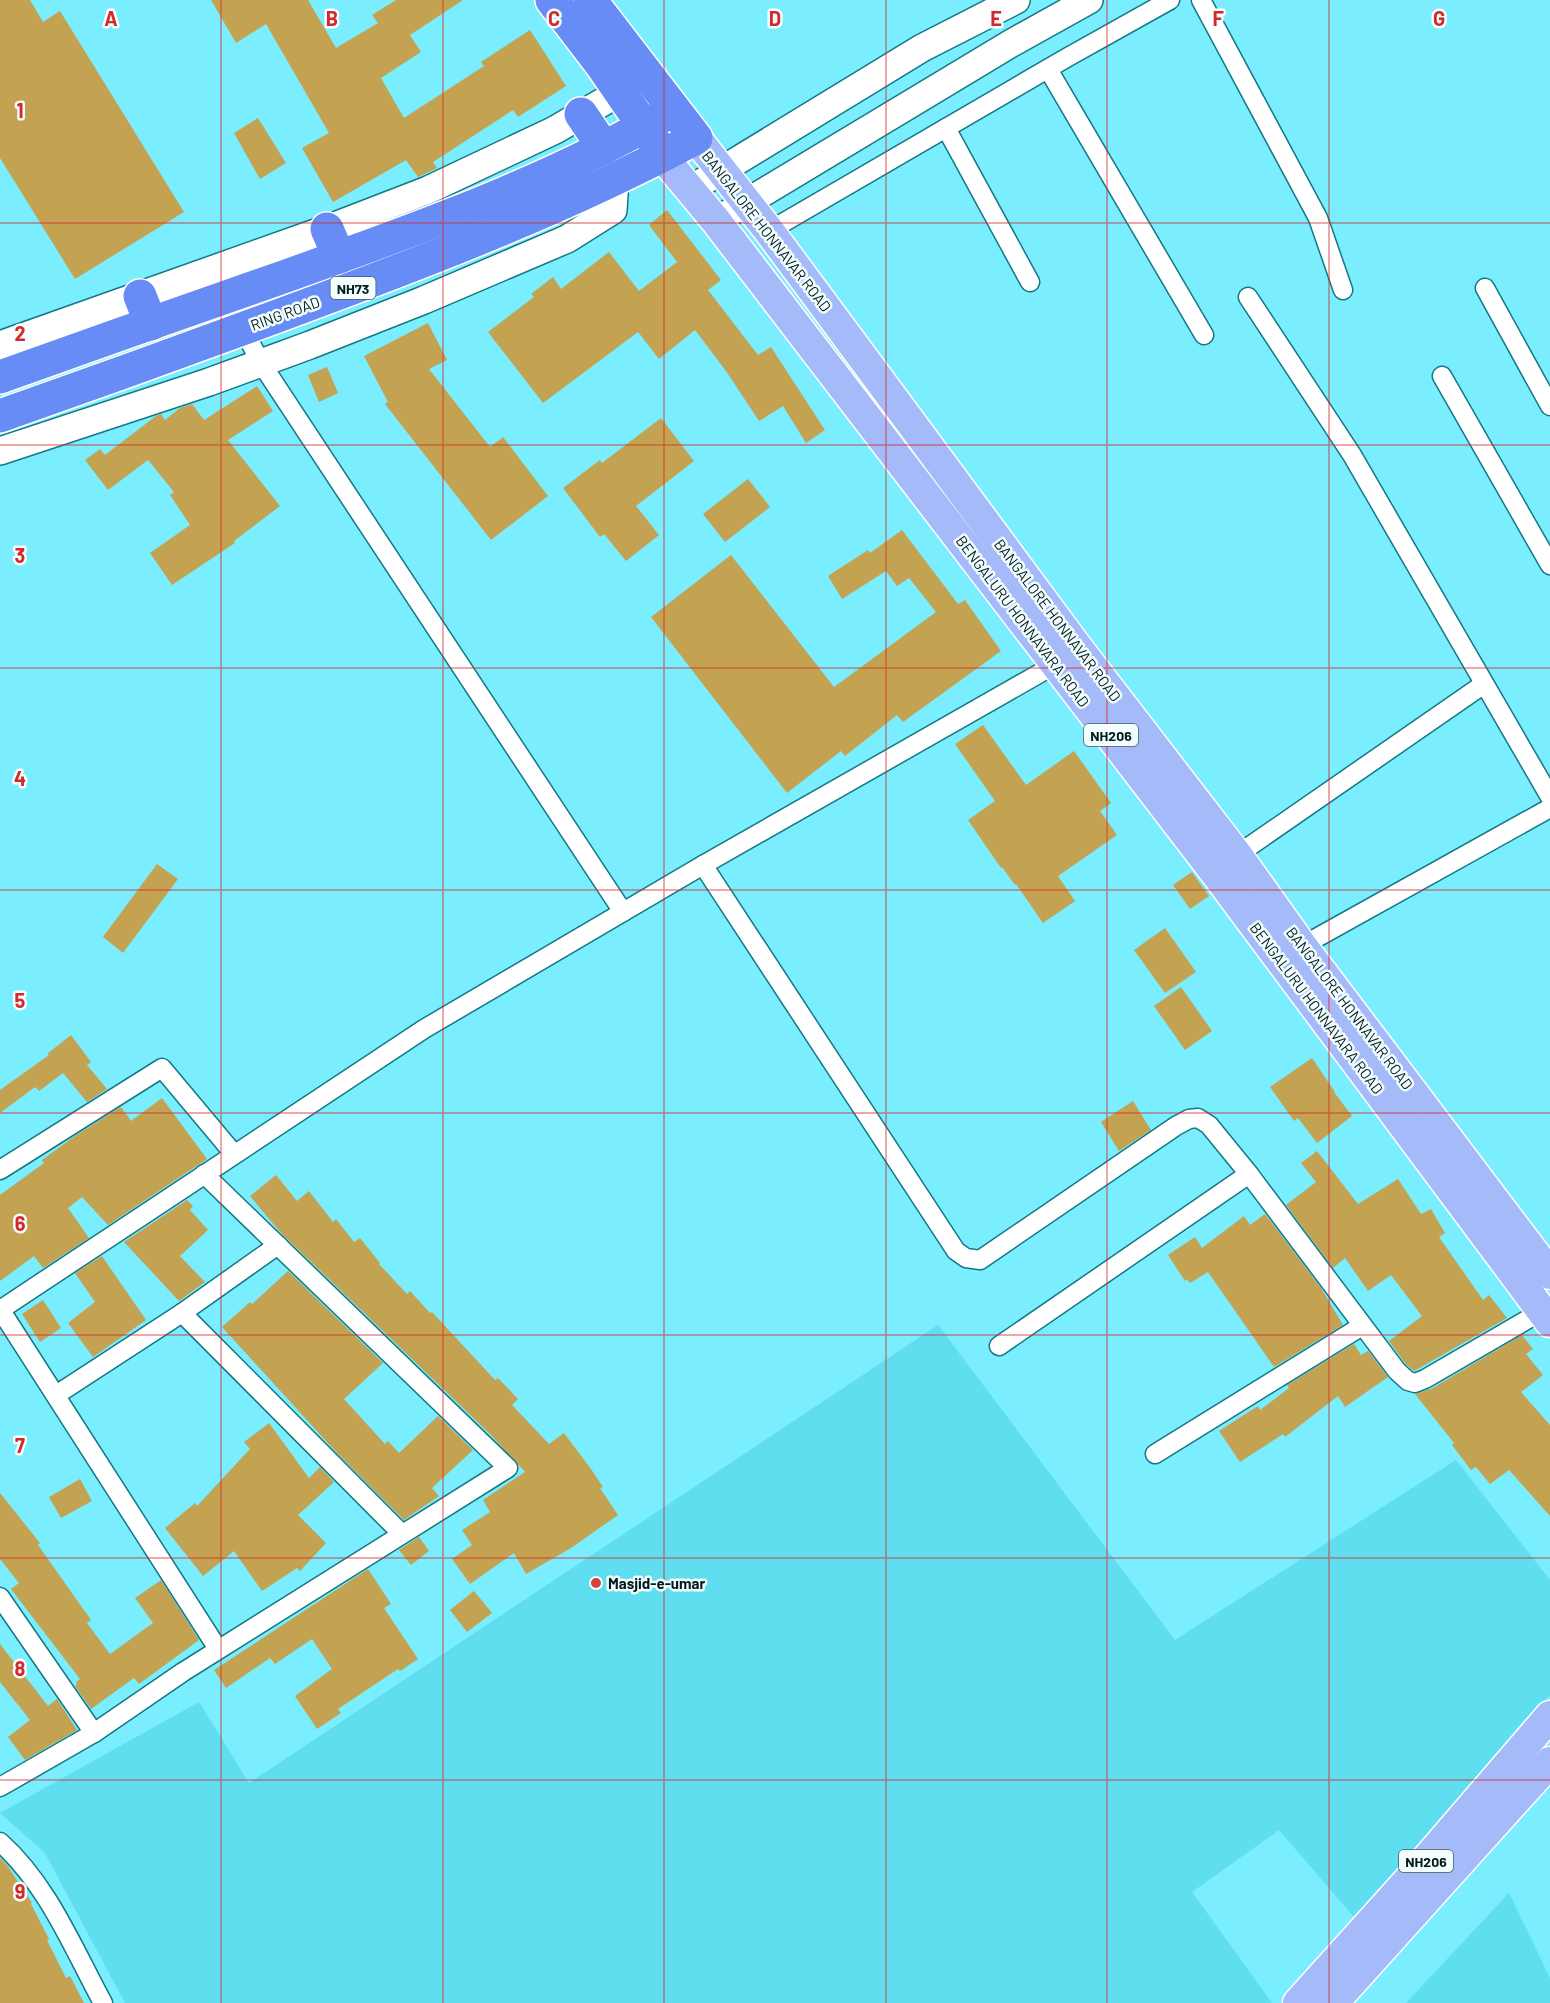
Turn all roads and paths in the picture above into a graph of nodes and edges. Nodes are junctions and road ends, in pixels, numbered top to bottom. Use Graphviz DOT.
graph roads {
  1 [pos="552,0"];
  2 [pos="590,0"];
  3 [pos="1089,0"];
  4 [pos="1170,0"];
  5 [pos="1202,0"];
  6 [pos="1008,2"];
  7 [pos="1048,69"];
  8 [pos="620,92"];
  9 [pos="673,110"];
  10 [pos="581,114"];
  11 [pos="644,127"];
  12 [pos="946,128"];
  13 [pos="696,138"];
  14 [pos="604,148"];
  15 [pos="662,156"];
  16 [pos="720,172"];
  17 [pos="615,180"];
  18 [pos="691,189"];
  19 [pos="747,202"];
  20 [pos="716,221"];
  21 [pos="769,231"];
  22 [pos="333,243"];
  23 [pos="1030,282"];
  24 [pos="1485,288"];
  25 [pos="1343,291"];
  26 [pos="1248,297"];
  27 [pos="146,310"];
  28 [pos="243,329"];
  29 [pos="1204,335"];
  30 [pos="0,345"];
  31 [pos="261,363"];
  32 [pos="1442,376"];
  33 [pos="0,377"];
  34 [pos="1550,406"];
  35 [pos="0,416"];
  36 [pos="0,451"];
  37 [pos="1550,565"];
  38 [pos="1056,664"];
  39 [pos="1485,684"];
  40 [pos="1550,797"];
  41 [pos="1550,808"];
  42 [pos="1237,855"];
  43 [pos="704,865"];
  44 [pos="623,912"];
  45 [pos="1302,946"];
  46 [pos="234,1154"];
  47 [pos="0,1170"];
  48 [pos="204,1174"];
  49 [pos="1249,1174"];
  50 [pos="278,1245"];
  51 [pos="1550,1274"];
  52 [pos="0,1309"];
  53 [pos="182,1313"];
  54 [pos="1546,1316"];
  55 [pos="1362,1326"];
  56 [pos="999,1346"];
  57 [pos="56,1395"];
  58 [pos="1155,1454"];
  59 [pos="402,1534"];
  60 [pos="0,1597"];
  61 [pos="218,1649"];
  62 [pos="1550,1716"];
  63 [pos="94,1733"];
  64 [pos="1550,1762"];
  65 [pos="0,1787"];
  66 [pos="0,1842"];
  67 [pos="1360,1954"];
  68 [pos="103,2003"];
  69 [pos="1298,2003"];
  70 [pos="1333,2003"];
  1 -- 8 [label="highway"];
  2 -- 9 [label="highway"];
  3 -- 19 [label="street"];
  4 -- 7 [label="street"];
  5 -- 25 [label="street"];
  6 -- 16 [label="street"];
  7 -- 12 [label="street"];
  7 -- 29 [label="street"];
  8 -- 10 [label="street"];
  8 -- 11 [label="highway"];
  9 -- 11 [label="highway, NH73"];
  9 -- 13 [label="highway"];
  10 -- 14 [label="highway"];
  10 -- 22 [label="street"];
  11 -- 14 [label="highway, NH73"];
  11 -- 15 [label="highway"];
  12 -- 21 [label="street"];
  12 -- 23 [label="street"];
  13 -- 15 [label="highway, RING ROAD / NH73"];
  13 -- 16 [label="main road, BANGALORE HONNAVAR ROAD / NH206"];
  14 -- 22 [label="highway, NH73"];
  15 -- 17 [label="highway, RING ROAD / NH73"];
  15 -- 18 [label="main road, BENGALURU HONNAVARA ROAD / NH206"];
  16 -- 18 [label="street"];
  16 -- 19 [label="main road, BANGALORE HONNAVAR ROAD / NH206"];
  17 -- 28 [label="highway, RING ROAD / NH73"];
  17 -- 31 [label="street"];
  18 -- 20 [label="main road, BENGALURU HONNAVARA ROAD / NH206"];
  19 -- 20 [label="street"];
  19 -- 21 [label="main road, BANGALORE HONNAVAR ROAD / NH206"];
  20 -- 38 [label="main road, BENGALURU HONNAVARA ROAD / NH206"];
  21 -- 42 [label="main road, BANGALORE HONNAVAR ROAD / NH206"];
  22 -- 27 [label="highway, NH73"];
  24 -- 34 [label="street"];
  26 -- 39 [label="street"];
  27 -- 30 [label="street"];
  27 -- 33 [label="highway, NH73"];
  28 -- 31 [label="street"];
  28 -- 35 [label="highway, RING ROAD / NH73"];
  31 -- 36 [label="street"];
  31 -- 44 [label="street"];
  32 -- 37 [label="street"];
  38 -- 43 [label="street"];
  38 -- 54 [label="main road, BENGALURU HONNAVARA ROAD / NH206"];
  39 -- 40 [label="street"];
  39 -- 42 [label="street"];
  41 -- 45 [label="street"];
  42 -- 45 [label="main road, BANGALORE HONNAVAR ROAD / NH206"];
  43 -- 44 [label="street"];
  43 -- 49 [label="street"];
  44 -- 46 [label="street"];
  45 -- 51 [label="main road, BANGALORE HONNAVAR ROAD / NH206"];
  46 -- 47 [label="street"];
  46 -- 48 [label="street"];
  48 -- 50 [label="street"];
  48 -- 52 [label="street"];
  49 -- 55 [label="street"];
  49 -- 56 [label="street"];
  50 -- 53 [label="street"];
  50 -- 59 [label="street"];
  52 -- 57 [label="street"];
  53 -- 57 [label="street"];
  53 -- 59 [label="street"];
  54 -- 55 [label="street"];
  55 -- 58 [label="street"];
  57 -- 61 [label="street"];
  59 -- 61 [label="street"];
  60 -- 63 [label="street"];
  61 -- 63 [label="street"];
  62 -- 67 [label="main road, NH206"];
  63 -- 65 [label="street"];
  64 -- 67 [label="main road, NH206"];
  66 -- 68 [label="street"];
  67 -- 69 [label="main road, NH206"];
  67 -- 70 [label="main road, NH206"];
}
